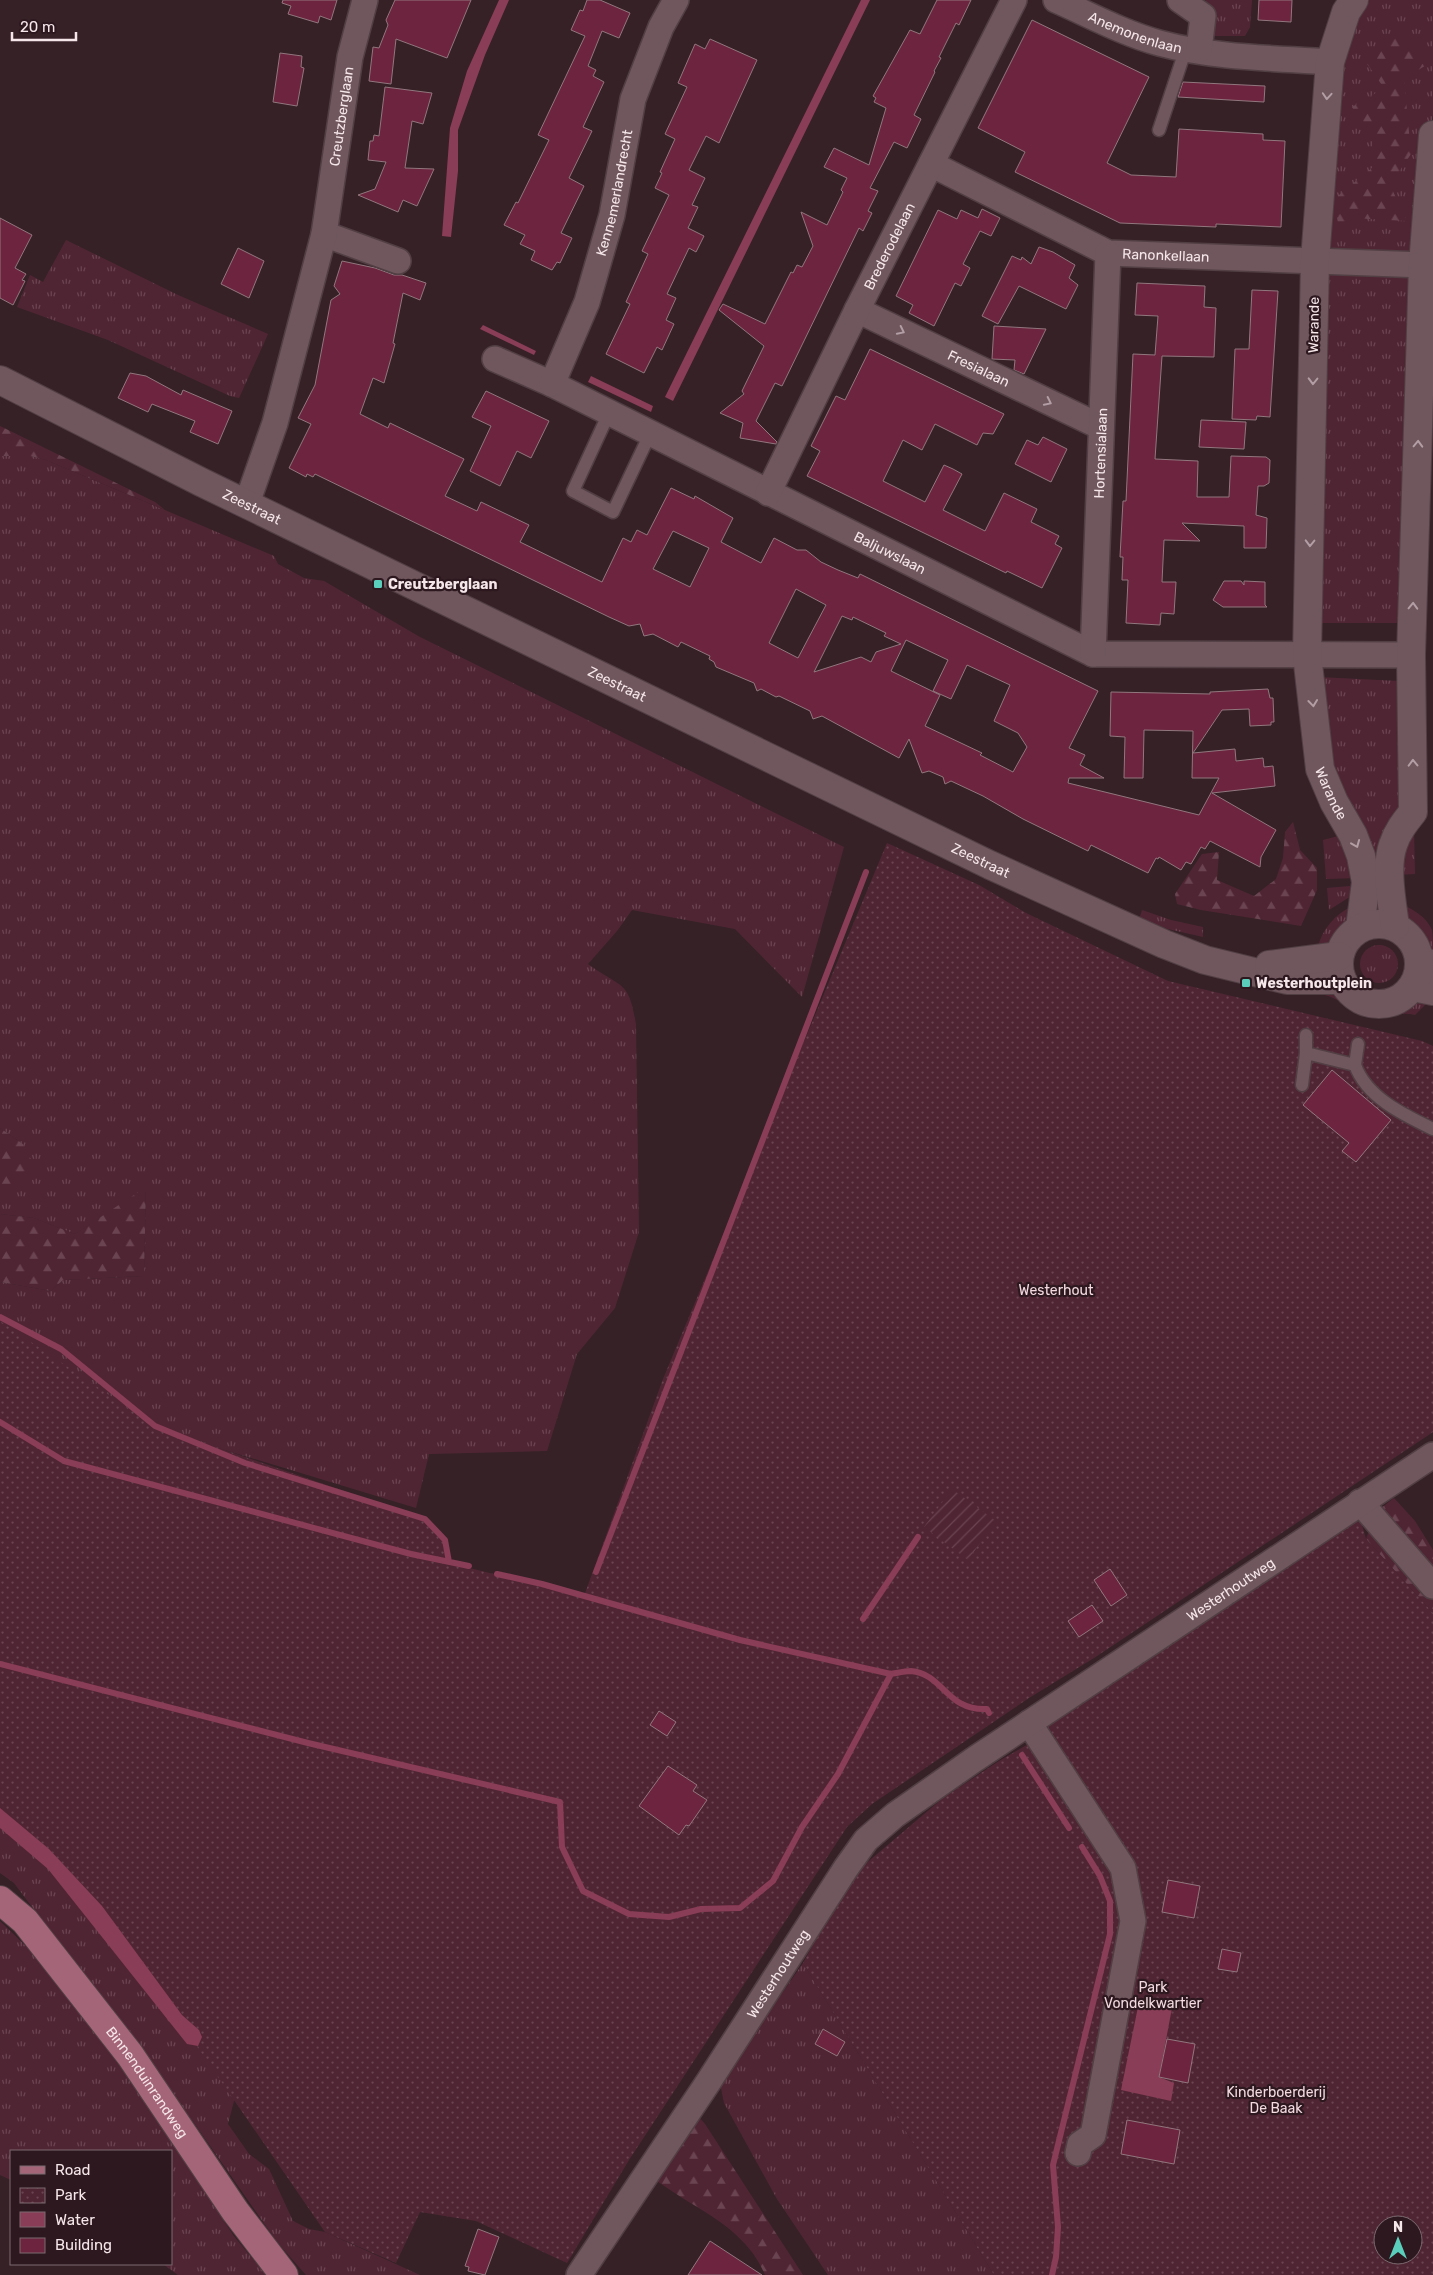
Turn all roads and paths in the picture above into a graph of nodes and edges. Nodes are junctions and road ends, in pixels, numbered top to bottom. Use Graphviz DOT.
graph roads {
  1 [pos="365,0"];
  2 [pos="676,0"];
  3 [pos="1014,0"];
  4 [pos="1180,0"];
  5 [pos="1354,0"];
  6 [pos="1070,3"];
  7 [pos="1192,49"];
  8 [pos="1330,62"];
  9 [pos="1159,130"];
  10 [pos="1433,135"];
  11 [pos="931,164"];
  12 [pos="324,234"];
  13 [pos="1108,253"];
  14 [pos="398,260"];
  15 [pos="1315,260"];
  16 [pos="1423,265"];
  17 [pos="857,310"];
  18 [pos="495,359"];
  19 [pos="0,380"];
  20 [pos="552,384"];
  21 [pos="608,413"];
  22 [pos="1101,427"];
  23 [pos="650,434"];
  24 [pos="768,493"];
  25 [pos="247,503"];
  26 [pos="1093,654"];
  27 [pos="1307,655"];
  28 [pos="1412,655"];
  29 [pos="1395,926"];
  30 [pos="1360,928"];
  31 [pos="1426,963"];
  32 [pos="1341,968"];
  33 [pos="1423,989"];
  34 [pos="1306,1035"];
  35 [pos="1358,1044"];
  36 [pos="1306,1053"];
  37 [pos="1355,1066"];
  38 [pos="1302,1085"];
  39 [pos="1433,1129"];
  40 [pos="1433,1455"];
  41 [pos="1360,1502"];
  42 [pos="1433,1586"];
  43 [pos="1029,1723"];
  44 [pos="0,1900"];
  45 [pos="1078,2153"];
  46 [pos="284,2275"];
  47 [pos="578,2275"];
  1 -- 12 [label="street, Creutzberglaan"];
  2 -- 20 [label="street, Kennemerlandrecht"];
  3 -- 11 [label="street, Brederodelaan"];
  4 -- 7 [label="street, Anemonenlaan"];
  5 -- 8 [label="main road, Warande"];
  6 -- 7 [label="street, Anemonenlaan"];
  7 -- 8 [label="street, Anemonenlaan"];
  7 -- 9 [label="lane"];
  8 -- 15 [label="main road, Warande, one-way"];
  10 -- 16 [label="main road"];
  11 -- 13 [label="street, Ranonkellaan"];
  11 -- 17 [label="street, Brederodelaan"];
  12 -- 14 [label="street"];
  12 -- 25 [label="street, Creutzberglaan"];
  13 -- 15 [label="street, Ranonkellaan"];
  13 -- 22 [label="street, Hortensialaan"];
  15 -- 16 [label="street, Ranonkellaan"];
  15 -- 27 [label="main road, Warande, one-way"];
  28 -- 16 [label="main road, one-way"];
  17 -- 22 [label="street, Fresialaan, one-way"];
  17 -- 24 [label="street, Brederodelaan"];
  18 -- 20 [label="street, Baljuwslaan"];
  19 -- 25 [label="main road, Zeestraat"];
  20 -- 21 [label="street, Baljuwslaan"];
  21 -- 23 [label="street, Baljuwslaan"];
  21 -- 23 [label="lane"];
  22 -- 26 [label="street, Hortensialaan"];
  23 -- 24 [label="street, Baljuwslaan"];
  24 -- 26 [label="street, Baljuwslaan"];
  25 -- 32 [label="main road, Zeestraat"];
  26 -- 27 [label="street, Baljuwslaan"];
  27 -- 28 [label="street"];
  27 -- 30 [label="main road, Warande, one-way"];
  29 -- 28 [label="main road, one-way"];
  29 -- 30 [label="main road"];
  29 -- 31 [label="main road"];
  30 -- 32 [label="main road"];
  31 -- 33 [label="main road"];
  32 -- 33 [label="main road"];
  34 -- 36 [label="lane"];
  35 -- 37 [label="lane"];
  36 -- 37 [label="lane"];
  36 -- 38 [label="lane"];
  37 -- 39 [label="lane"];
  40 -- 41 [label="street, Westerhoutweg"];
  41 -- 42 [label="street"];
  41 -- 43 [label="street, Westerhoutweg"];
  43 -- 45 [label="street"];
  43 -- 47 [label="street, Westerhoutweg"];
  44 -- 46 [label="main road, Binnenduinrandweg"];
}
